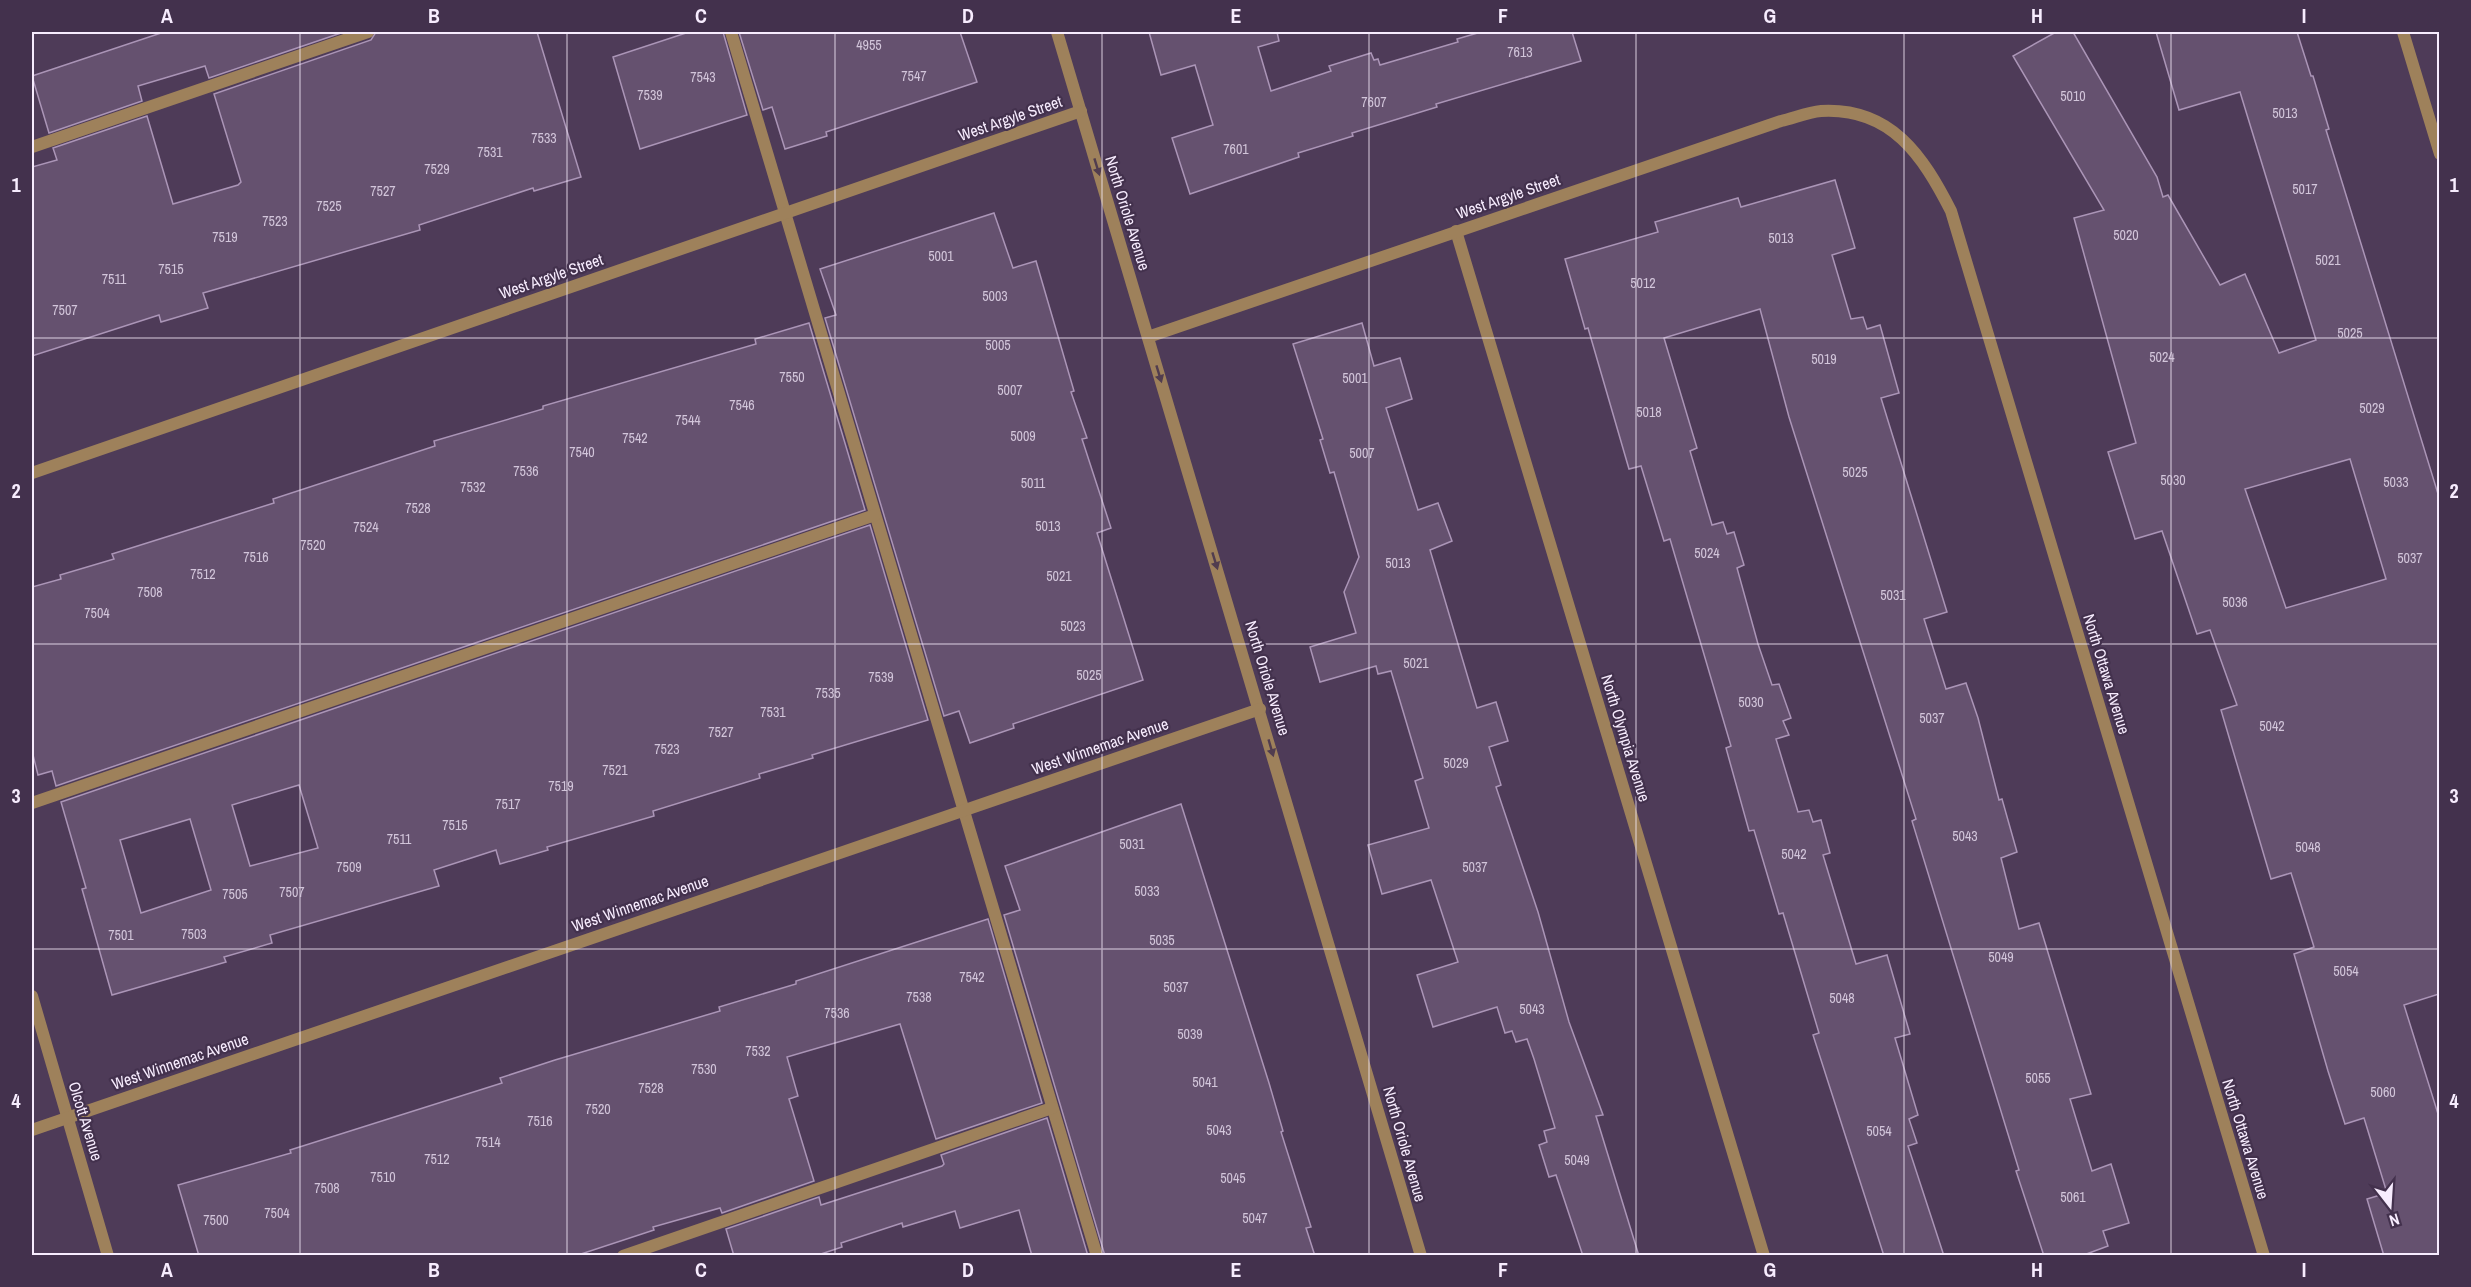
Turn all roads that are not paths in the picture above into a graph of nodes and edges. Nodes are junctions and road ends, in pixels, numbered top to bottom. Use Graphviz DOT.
graph roads {
  1 [pos="368,32"];
  2 [pos="731,32"];
  3 [pos="1057,32"];
  4 [pos="2403,32"];
  5 [pos="1081,111"];
  6 [pos="1882,122"];
  7 [pos="32,147"];
  8 [pos="2439,154"];
  9 [pos="785,213"];
  10 [pos="1456,231"];
  11 [pos="1148,337"];
  12 [pos="32,473"];
  13 [pos="875,515"];
  14 [pos="1260,708"];
  15 [pos="32,803"];
  16 [pos="963,810"];
  17 [pos="32,996"];
  18 [pos="1052,1108"];
  19 [pos="67,1118"];
  20 [pos="32,1130"];
  21 [pos="108,1256"];
  22 [pos="623,1256"];
  23 [pos="1097,1256"];
  24 [pos="1421,1256"];
  25 [pos="1764,1256"];
  26 [pos="2264,1256"];
  1 -- 7 [label="street"];
  2 -- 9 [label="street"];
  3 -- 5 [label="street, North Oriole Avenue"];
  4 -- 8 [label="street"];
  5 -- 9 [label="street, West Argyle Street"];
  5 -- 11 [label="street, North Oriole Avenue, one-way"];
  6 -- 10 [label="street, West Argyle Street"];
  6 -- 26 [label="street, North Ottawa Avenue"];
  9 -- 12 [label="street, West Argyle Street"];
  9 -- 13 [label="street"];
  10 -- 11 [label="street, West Argyle Street"];
  10 -- 25 [label="street, North Olympia Avenue"];
  11 -- 14 [label="street, North Oriole Avenue, one-way"];
  13 -- 15 [label="street"];
  13 -- 16 [label="street"];
  14 -- 16 [label="street, West Winnemac Avenue"];
  14 -- 24 [label="street, North Oriole Avenue, one-way"];
  16 -- 18 [label="street"];
  16 -- 19 [label="street, West Winnemac Avenue"];
  17 -- 19 [label="street, Olcott Avenue"];
  18 -- 22 [label="street"];
  18 -- 23 [label="street"];
  19 -- 20 [label="street, West Winnemac Avenue"];
  19 -- 21 [label="street, Olcott Avenue"];
}
